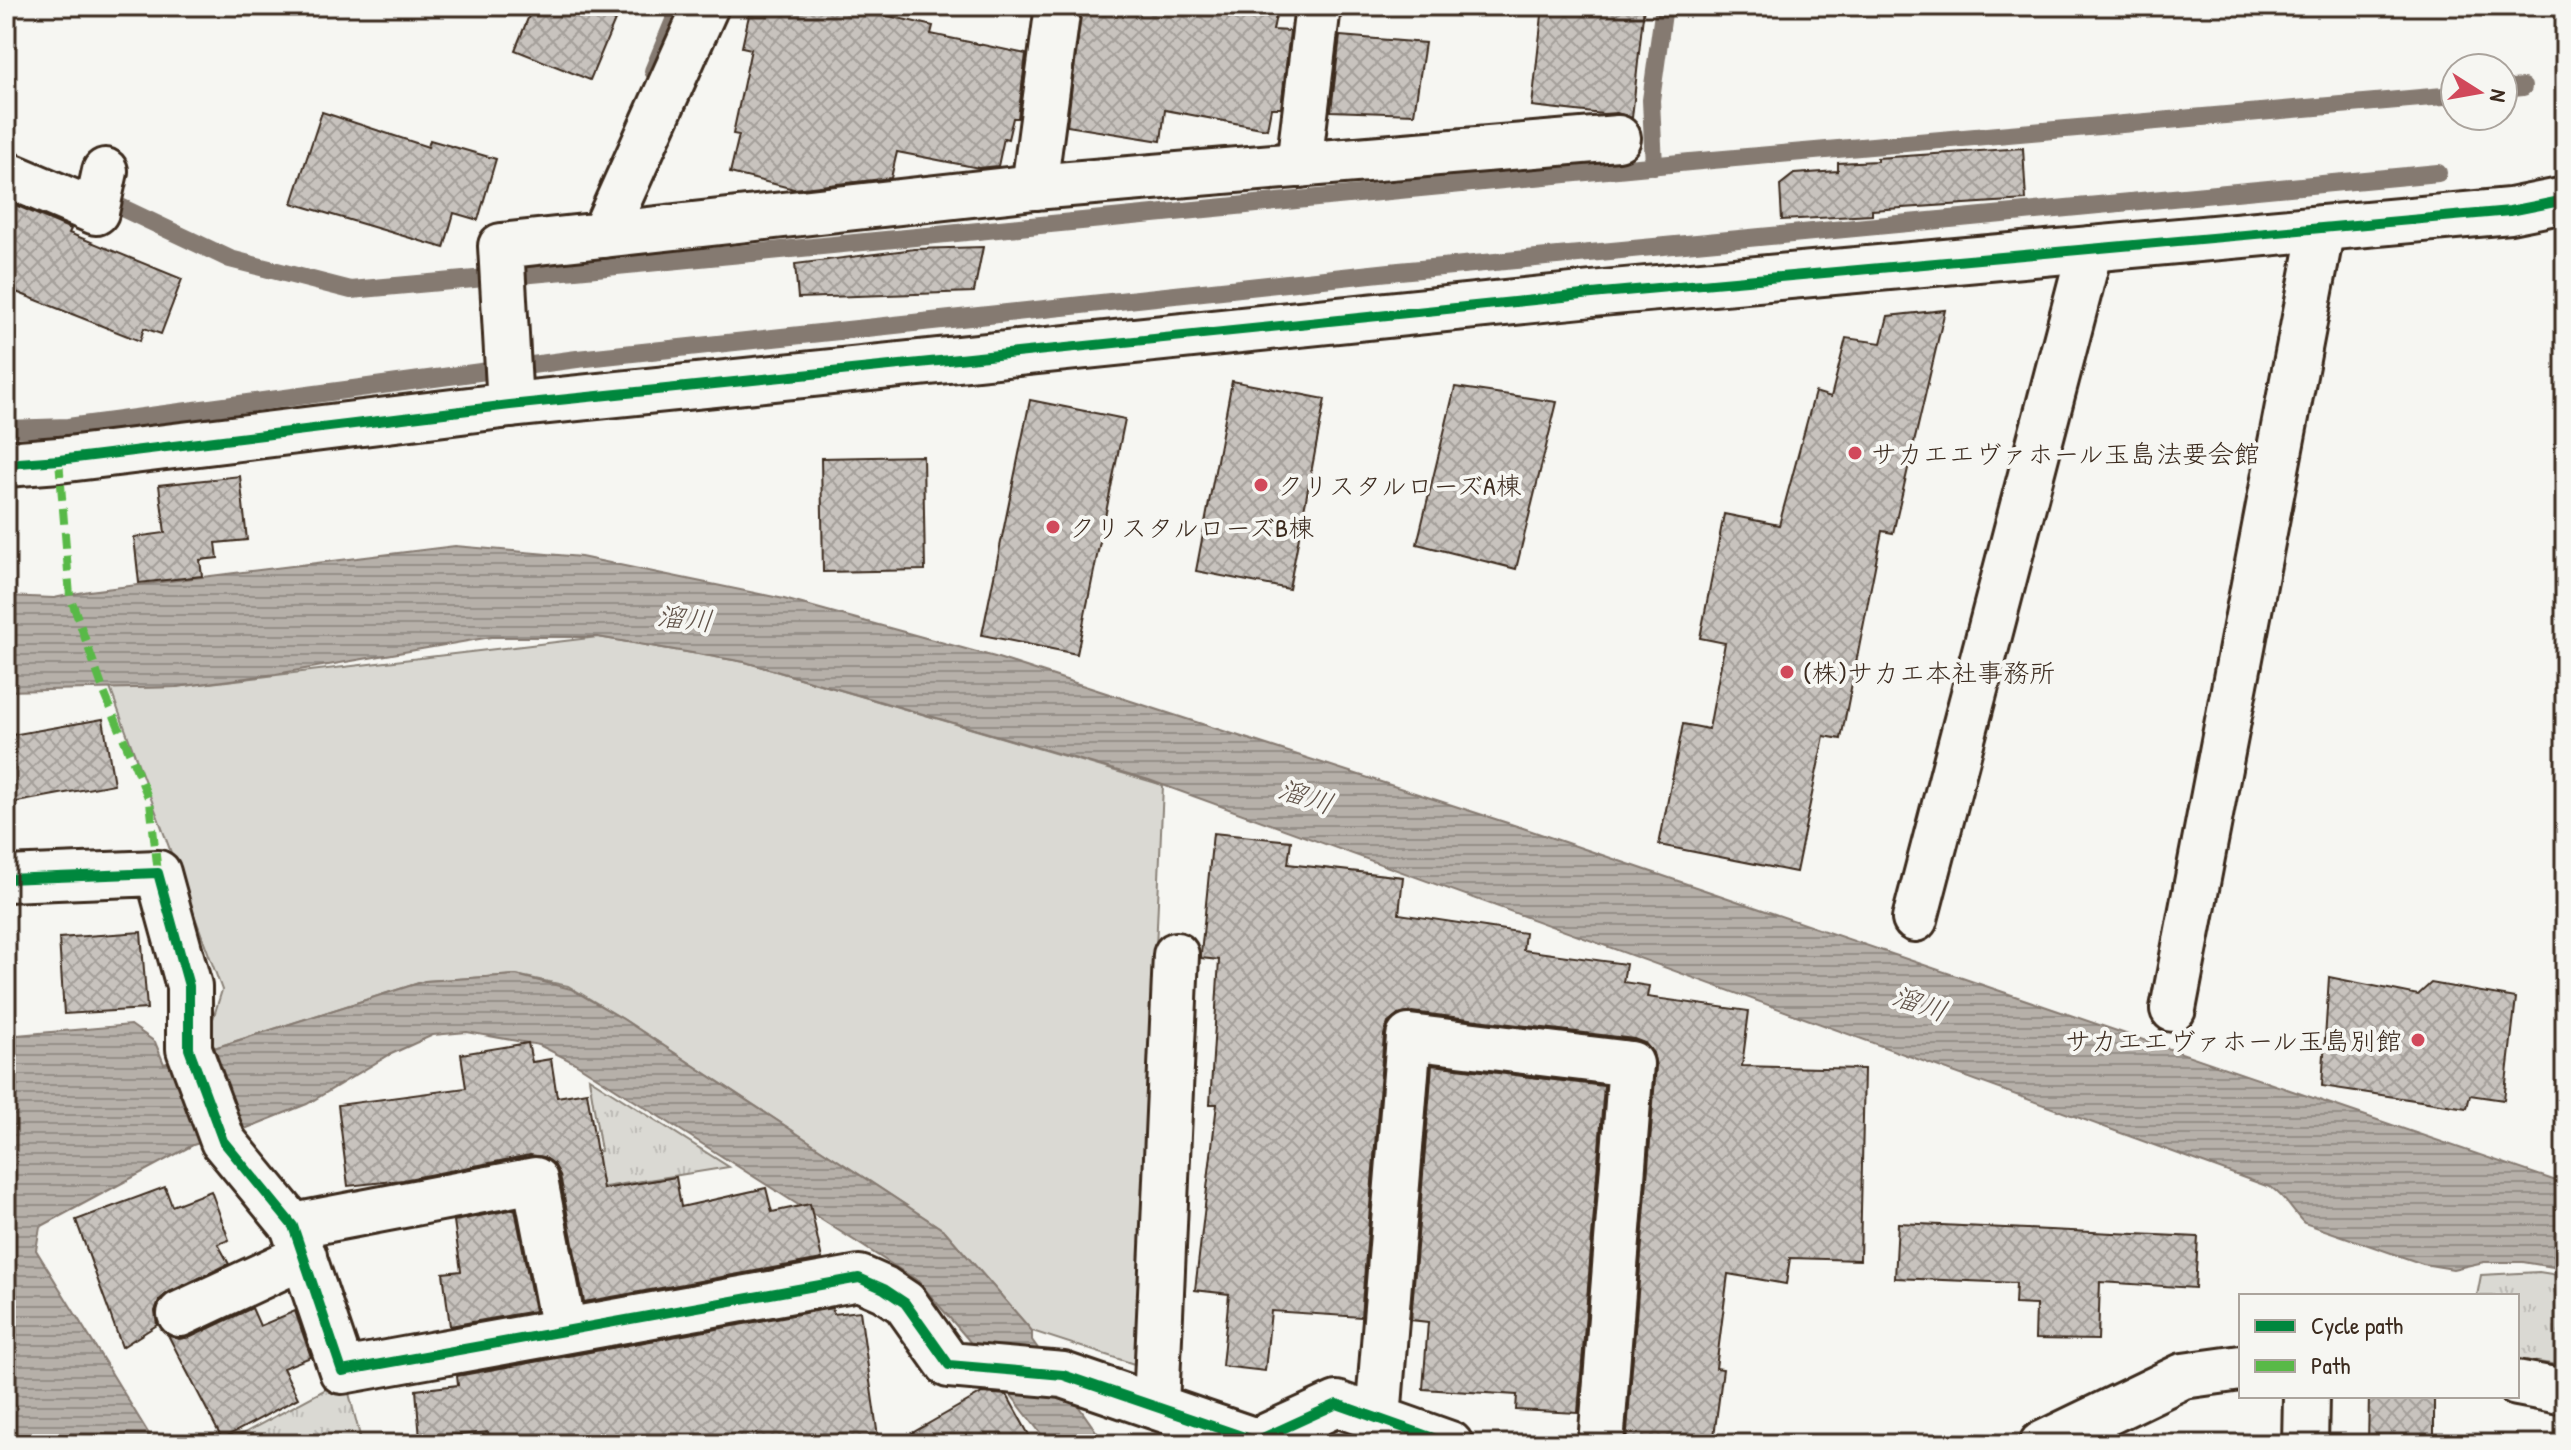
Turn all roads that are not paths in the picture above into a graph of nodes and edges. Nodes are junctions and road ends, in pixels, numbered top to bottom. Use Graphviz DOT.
graph roads {
  1 [pos="706,6"];
  2 [pos="1058,6"];
  3 [pos="1318,6"];
  4 [pos="1618,138"];
  5 [pos="1299,165"];
  6 [pos="6,174"];
  7 [pos="102,187"];
  8 [pos="1034,187"];
  9 [pos="2565,200"];
  10 [pos="2322,228"];
  11 [pos="588,237"];
  12 [pos="2090,249"];
  13 [pos="508,378"];
  14 [pos="6,464"];
  15 [pos="6,879"];
  16 [pos="1915,919"];
  17 [pos="1176,955"];
  18 [pos="2173,1009"];
  19 [pos="299,1241"];
  20 [pos="180,1314"];
  21 [pos="564,1330"];
  22 [pos="2239,1368"];
  23 [pos="2519,1383"];
  24 [pos="2565,1392"];
  25 [pos="2306,1398"];
  26 [pos="1156,1405"];
  27 [pos="1378,1418"];
  28 [pos="1450,1444"];
  29 [pos="1601,1444"];
  30 [pos="2042,1444"];
  31 [pos="2305,1444"];
  1 -- 11 [label="street"];
  2 -- 8 [label="street"];
  3 -- 5 [label="street"];
  4 -- 5 [label="street"];
  5 -- 8 [label="street"];
  6 -- 7 [label="street"];
  8 -- 11 [label="street"];
  9 -- 10 [label="street"];
  10 -- 12 [label="street"];
  10 -- 18 [label="street"];
  11 -- 13 [label="street"];
  12 -- 13 [label="street"];
  12 -- 16 [label="street"];
  13 -- 14 [label="street"];
  15 -- 19 [label="street"];
  17 -- 26 [label="street"];
  19 -- 20 [label="street"];
  19 -- 21 [label="street"];
  19 -- 21 [label="street"];
  21 -- 26 [label="street"];
  22 -- 30 [label="street"];
  23 -- 24 [label="street"];
  25 -- 31 [label="street"];
  26 -- 27 [label="street"];
  27 -- 28 [label="street"];
  27 -- 29 [label="street"];
}
